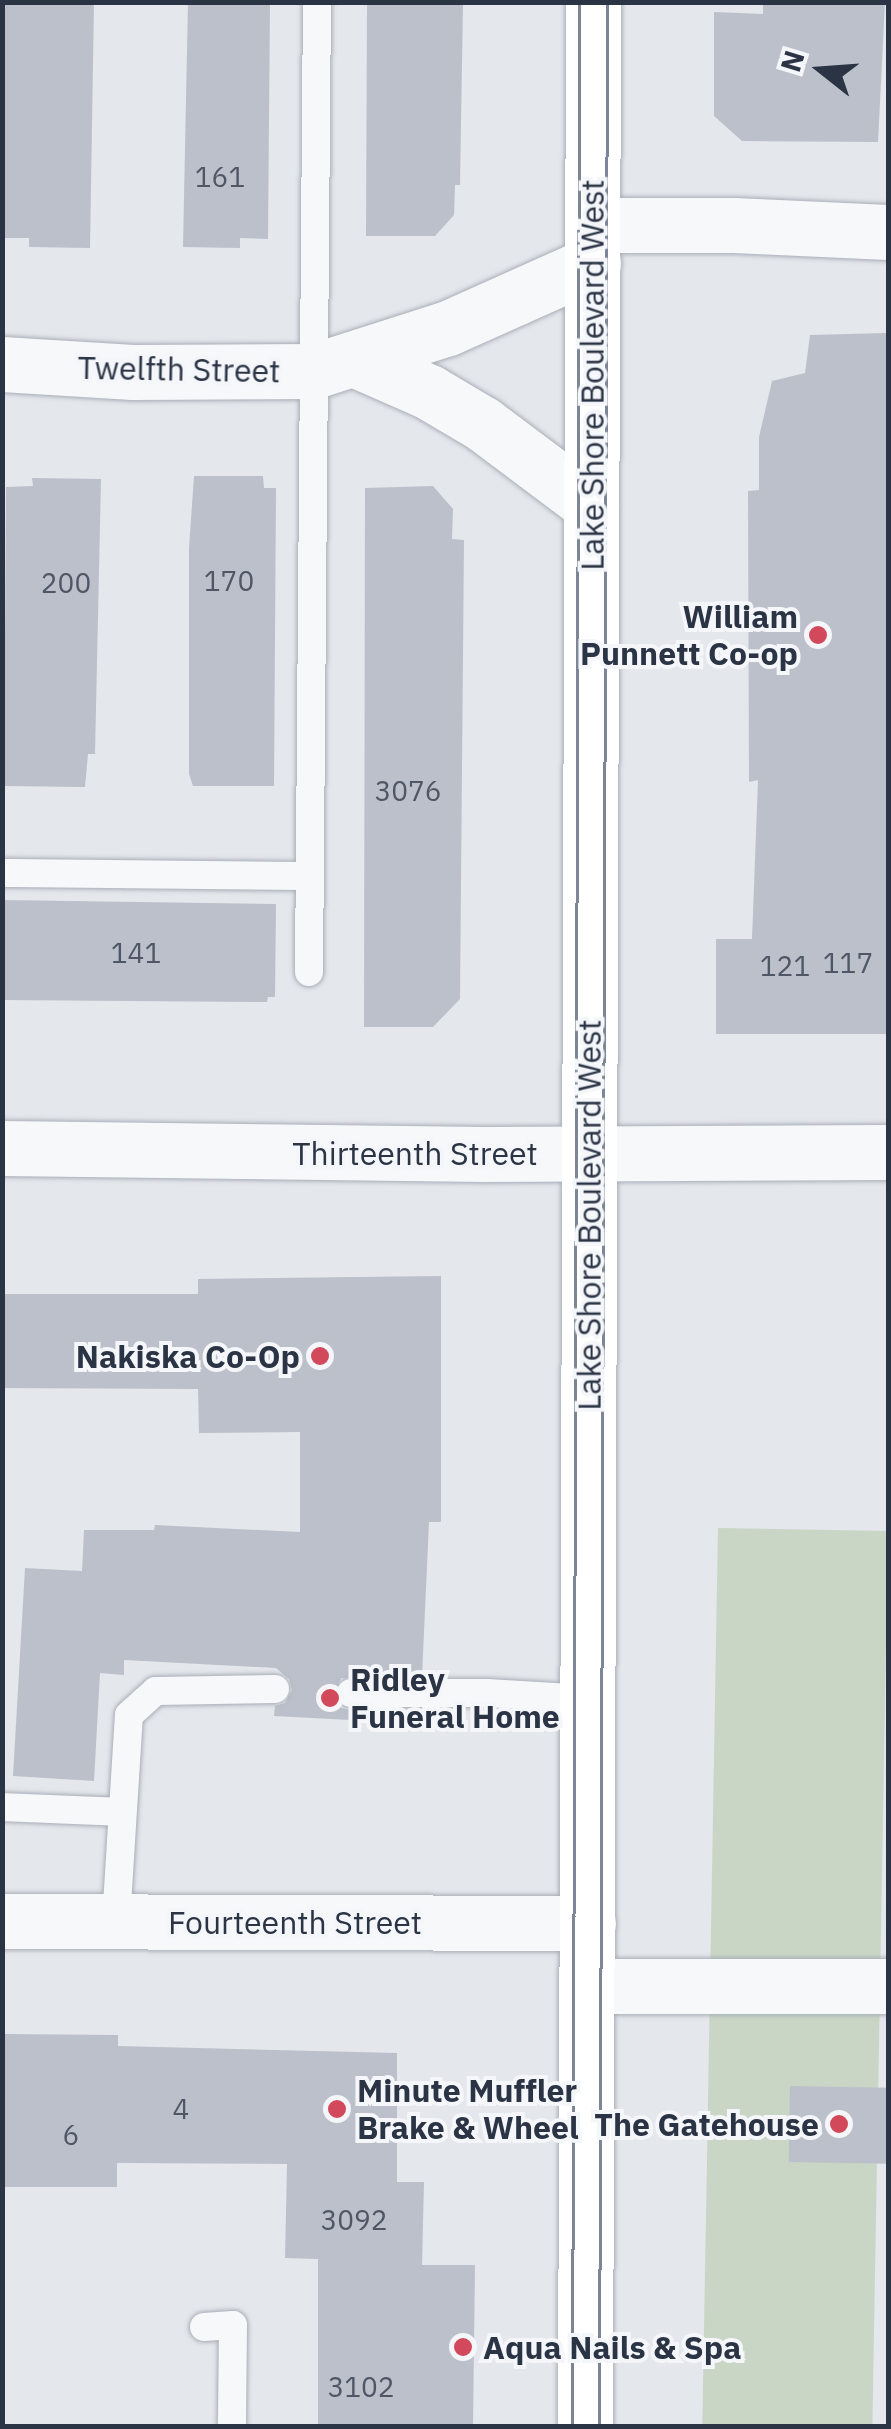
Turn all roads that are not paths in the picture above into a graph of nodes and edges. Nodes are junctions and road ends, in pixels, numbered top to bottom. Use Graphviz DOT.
graph roads {
  1 [pos="317,2"];
  2 [pos="593,2"];
  3 [pos="888,232"];
  4 [pos="593,244"];
  5 [pos="2,364"];
  6 [pos="334,365"];
  7 [pos="592,505"];
  8 [pos="2,873"];
  9 [pos="310,876"];
  10 [pos="309,972"];
  11 [pos="2,1148"];
  12 [pos="888,1152"];
  13 [pos="589,1154"];
  14 [pos="276,1689"];
  15 [pos="351,1694"];
  16 [pos="588,1698"];
  17 [pos="2,1807"];
  18 [pos="122,1812"];
  19 [pos="2,1921"];
  20 [pos="116,1921"];
  21 [pos="588,1923"];
  22 [pos="586,1986"];
  23 [pos="888,1986"];
  24 [pos="204,2327"];
  25 [pos="232,2426"];
  26 [pos="584,2426"];
  1 -- 6 [label="lane"];
  2 -- 4 [label="main road, Lake Shore Boulevard West"];
  3 -- 4 [label="street, Twelfth Street"];
  4 -- 6 [label="street, Twelfth Street"];
  4 -- 7 [label="main road, Lake Shore Boulevard West"];
  5 -- 6 [label="street, Twelfth Street"];
  6 -- 7 [label="street, Twelfth Street"];
  6 -- 9 [label="lane"];
  7 -- 13 [label="main road, Lake Shore Boulevard West"];
  8 -- 9 [label="lane"];
  9 -- 10 [label="lane"];
  11 -- 13 [label="street, Thirteenth Street"];
  12 -- 13 [label="street, Thirteenth Street"];
  13 -- 16 [label="main road, Lake Shore Boulevard West"];
  14 -- 18 [label="lane"];
  15 -- 16 [label="lane"];
  16 -- 21 [label="main road, Lake Shore Boulevard West"];
  17 -- 18 [label="lane"];
  18 -- 20 [label="lane"];
  19 -- 20 [label="street, Fourteenth Street"];
  20 -- 21 [label="street, Fourteenth Street"];
  21 -- 22 [label="main road, Lake Shore Boulevard West"];
  22 -- 23 [label="street"];
  22 -- 26 [label="main road, Lake Shore Boulevard West"];
  24 -- 25 [label="lane"];
}
